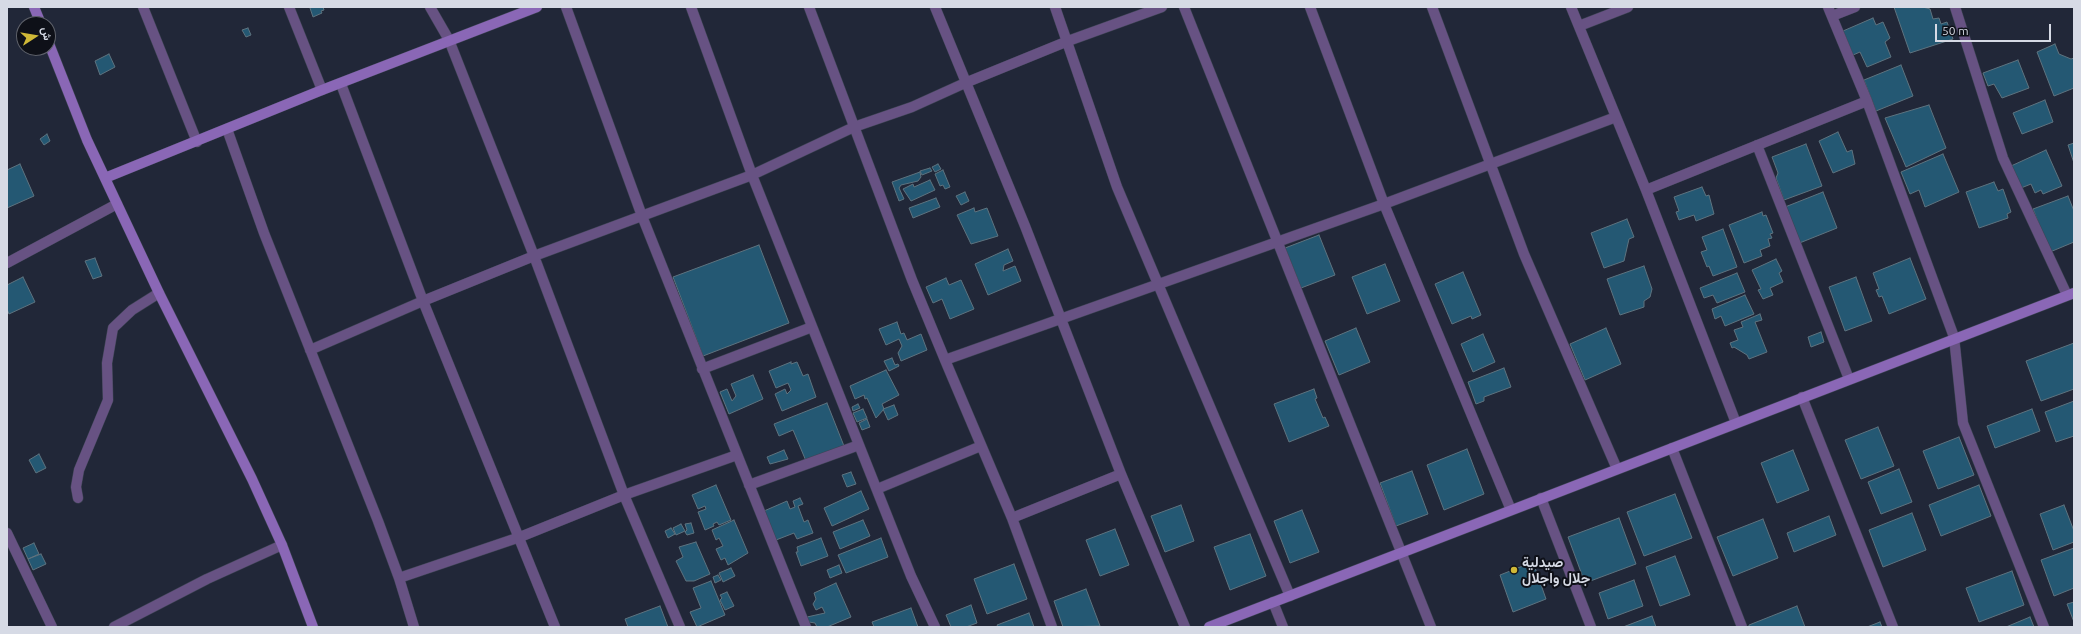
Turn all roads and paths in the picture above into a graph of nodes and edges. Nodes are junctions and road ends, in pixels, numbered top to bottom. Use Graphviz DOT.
graph roads {
  1 [pos="143,7"];
  2 [pos="289,7"];
  3 [pos="430,7"];
  4 [pos="537,7"];
  5 [pos="566,7"];
  6 [pos="691,7"];
  7 [pos="809,7"];
  8 [pos="935,7"];
  9 [pos="1055,7"];
  10 [pos="1162,7"];
  11 [pos="1184,7"];
  12 [pos="1310,7"];
  13 [pos="1432,7"];
  14 [pos="1571,7"];
  15 [pos="1628,7"];
  16 [pos="1855,7"];
  17 [pos="1955,7"];
  18 [pos="520,10"];
  19 [pos="1830,11"];
  20 [pos="1579,26"];
  21 [pos="449,40"];
  22 [pos="1068,41"];
  23 [pos="54,56"];
  24 [pos="966,83"];
  25 [pos="341,84"];
  26 [pos="322,90"];
  27 [pos="1867,100"];
  28 [pos="1616,117"];
  29 [pos="854,127"];
  30 [pos="227,130"];
  31 [pos="197,142"];
  32 [pos="1758,145"];
  33 [pos="1491,165"];
  34 [pos="752,175"];
  35 [pos="105,178"];
  36 [pos="1646,190"];
  37 [pos="117,204"];
  38 [pos="1384,204"];
  39 [pos="642,216"];
  40 [pos="1277,242"];
  41 [pos="534,256"];
  42 [pos="7,263"];
  43 [pos="1158,283"];
  44 [pos="158,293"];
  45 [pos="2070,294"];
  46 [pos="423,301"];
  47 [pos="1061,318"];
  48 [pos="812,326"];
  49 [pos="1954,337"];
  50 [pos="310,350"];
  51 [pos="945,360"];
  52 [pos="702,369"];
  53 [pos="1849,379"];
  54 [pos="1802,397"];
  55 [pos="1736,423"];
  56 [pos="859,445"];
  57 [pos="981,446"];
  58 [pos="1672,448"];
  59 [pos="736,455"];
  60 [pos="1617,469"];
  61 [pos="1120,474"];
  62 [pos="749,485"];
  63 [pos="877,489"];
  64 [pos="624,495"];
  65 [pos="78,498"];
  66 [pos="1541,498"];
  67 [pos="1511,510"];
  68 [pos="1012,518"];
  69 [pos="7,533"];
  70 [pos="520,537"];
  71 [pos="282,545"];
  72 [pos="1402,552"];
  73 [pos="399,578"];
  74 [pos="1290,596"];
  75 [pos="1273,602"];
  76 [pos="52,627"];
  77 [pos="114,627"];
  78 [pos="313,627"];
  79 [pos="414,627"];
  80 [pos="555,627"];
  81 [pos="680,627"];
  82 [pos="806,627"];
  83 [pos="935,627"];
  84 [pos="1052,627"];
  85 [pos="1185,627"];
  86 [pos="1209,627"];
  87 [pos="1283,627"];
  88 [pos="1431,627"];
  89 [pos="1591,627"];
  90 [pos="1742,627"];
  91 [pos="1893,627"];
  92 [pos="2044,627"];
  1 -- 31 [label="street"];
  2 -- 26 [label="street"];
  3 -- 21 [label="street"];
  4 -- 18 [label="street"];
  5 -- 39 [label="street"];
  6 -- 34 [label="street"];
  7 -- 29 [label="street"];
  8 -- 24 [label="street"];
  9 -- 22 [label="street"];
  10 -- 22 [label="street"];
  11 -- 40 [label="street"];
  12 -- 38 [label="street"];
  13 -- 33 [label="street"];
  14 -- 20 [label="street"];
  15 -- 20 [label="street"];
  16 -- 19 [label="street"];
  17 -- 45 [label="street"];
  18 -- 21 [label="street"];
  19 -- 27 [label="street"];
  20 -- 28 [label="street"];
  21 -- 25 [label="street"];
  21 -- 41 [label="street"];
  22 -- 24 [label="street"];
  22 -- 43 [label="street"];
  23 -- 35 [label="street"];
  24 -- 29 [label="street"];
  24 -- 47 [label="street"];
  25 -- 26 [label="street"];
  25 -- 46 [label="street"];
  26 -- 30 [label="street"];
  27 -- 32 [label="street"];
  27 -- 49 [label="street"];
  28 -- 33 [label="street"];
  28 -- 36 [label="street"];
  29 -- 34 [label="street"];
  29 -- 51 [label="street"];
  30 -- 31 [label="street"];
  30 -- 50 [label="street"];
  31 -- 35 [label="street"];
  32 -- 36 [label="street"];
  32 -- 53 [label="street"];
  33 -- 38 [label="street"];
  33 -- 60 [label="street"];
  34 -- 39 [label="street"];
  34 -- 48 [label="street"];
  35 -- 37 [label="street"];
  36 -- 55 [label="street"];
  37 -- 42 [label="street"];
  37 -- 44 [label="street"];
  38 -- 40 [label="street"];
  38 -- 67 [label="street"];
  39 -- 41 [label="street"];
  39 -- 52 [label="street"];
  40 -- 43 [label="street"];
  40 -- 72 [label="street"];
  41 -- 46 [label="street"];
  41 -- 64 [label="street"];
  43 -- 47 [label="street"];
  43 -- 74 [label="street"];
  44 -- 65 [label="street"];
  44 -- 71 [label="street"];
  45 -- 49 [label="street"];
  46 -- 50 [label="street"];
  46 -- 70 [label="street"];
  47 -- 51 [label="street"];
  47 -- 61 [label="street"];
  48 -- 52 [label="street"];
  48 -- 56 [label="street"];
  49 -- 53 [label="street"];
  49 -- 92 [label="street"];
  50 -- 73 [label="street"];
  51 -- 57 [label="street"];
  52 -- 59 [label="street"];
  53 -- 54 [label="street"];
  54 -- 55 [label="street"];
  54 -- 91 [label="street"];
  55 -- 58 [label="street"];
  56 -- 62 [label="street"];
  56 -- 63 [label="street"];
  57 -- 63 [label="street"];
  57 -- 68 [label="street"];
  58 -- 60 [label="street"];
  58 -- 90 [label="street"];
  59 -- 62 [label="street"];
  59 -- 64 [label="street"];
  60 -- 66 [label="street"];
  61 -- 68 [label="street"];
  61 -- 85 [label="street"];
  62 -- 82 [label="street"];
  63 -- 83 [label="street"];
  64 -- 70 [label="street"];
  64 -- 81 [label="street"];
  66 -- 67 [label="street"];
  66 -- 89 [label="street"];
  67 -- 72 [label="street"];
  68 -- 84 [label="street"];
  69 -- 76 [label="street"];
  70 -- 73 [label="street"];
  70 -- 80 [label="street"];
  71 -- 77 [label="street"];
  71 -- 78 [label="street"];
  72 -- 74 [label="street"];
  72 -- 88 [label="street"];
  73 -- 79 [label="street"];
  74 -- 75 [label="street"];
  75 -- 86 [label="street"];
  75 -- 87 [label="street"];
}
